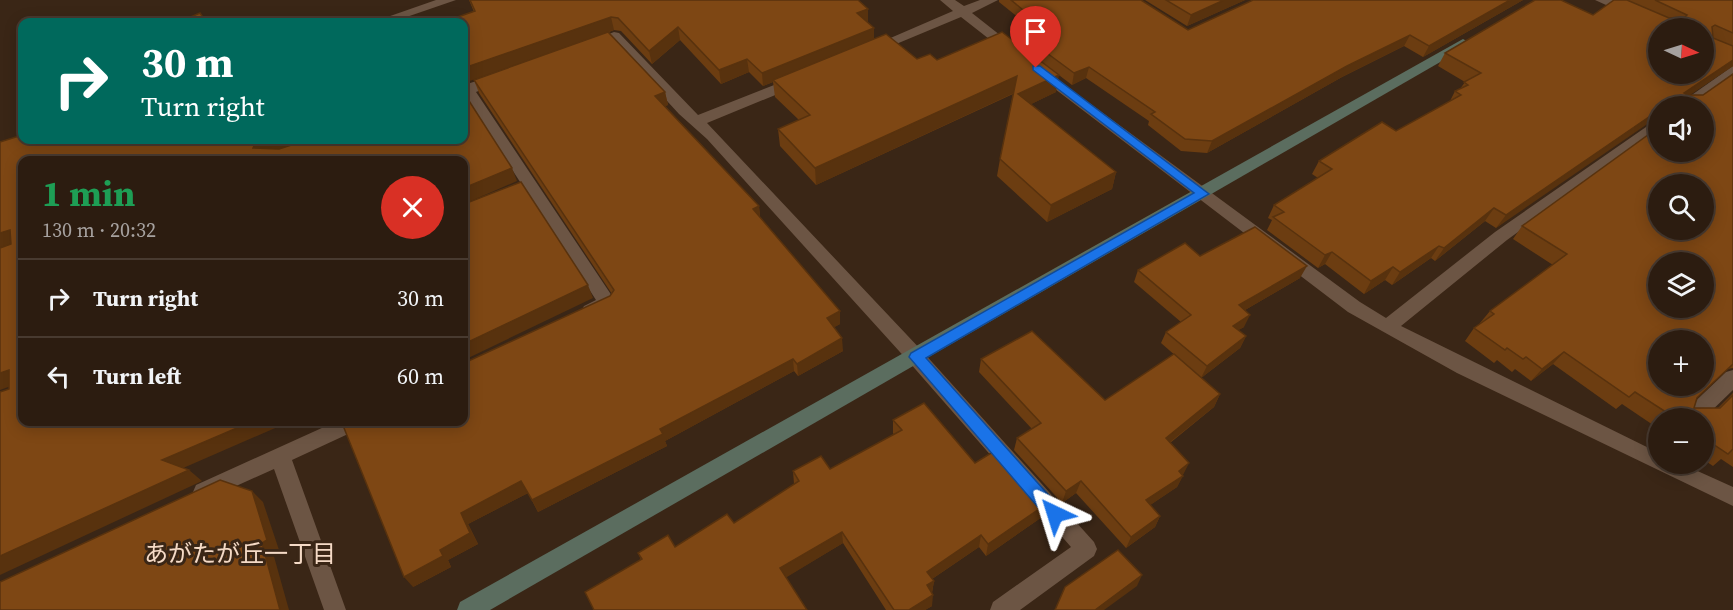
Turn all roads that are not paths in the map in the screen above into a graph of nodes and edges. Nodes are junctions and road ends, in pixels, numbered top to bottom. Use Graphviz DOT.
graph roads {
  1 [pos="449,0"];
  2 [pos="947,0"];
  3 [pos="992,0"];
  4 [pos="1602,0"];
  5 [pos="963,12"];
  6 [pos="393,18"];
  7 [pos="1648,20"];
  8 [pos="1477,35"];
  9 [pos="582,47"];
  10 [pos="856,56"];
  11 [pos="1733,70"];
  12 [pos="509,74"];
  13 [pos="813,74"];
  14 [pos="468,89"];
  15 [pos="468,95"];
  16 [pos="1697,96"];
  17 [pos="696,122"];
  18 [pos="1648,131"];
  19 [pos="1203,194"];
  20 [pos="576,317"];
  21 [pos="1387,327"];
  22 [pos="916,357"];
  23 [pos="1733,378"];
  24 [pos="1702,408"];
  25 [pos="345,426"];
  26 [pos="1648,452"];
  27 [pos="280,456"];
  28 [pos="1690,474"];
  29 [pos="1733,497"];
  30 [pos="183,502"];
  31 [pos="335,610"];
  32 [pos="468,610"];
  33 [pos="1001,610"];
  1 -- 6 [label="street"];
  2 -- 5 [label="street"];
  3 -- 5 [label="street"];
  4 -- 7 [label="street"];
  5 -- 10 [label="street"];
  5 -- 19 [label="street"];
  8 -- 19 [label="street"];
  9 -- 17 [label="street"];
  11 -- 16 [label="street"];
  12 -- 14 [label="street"];
  13 -- 17 [label="street"];
  15 -- 20 [label="street"];
  17 -- 22 [label="street"];
  18 -- 21 [label="street"];
  19 -- 21 [label="street"];
  19 -- 22 [label="street"];
  21 -- 26 [label="street"];
  22 -- 32 [label="street"];
  22 -- 33 [label="street"];
  23 -- 24 [label="street"];
  25 -- 27 [label="street"];
  27 -- 30 [label="street"];
  27 -- 31 [label="street"];
  28 -- 29 [label="street"];
}
